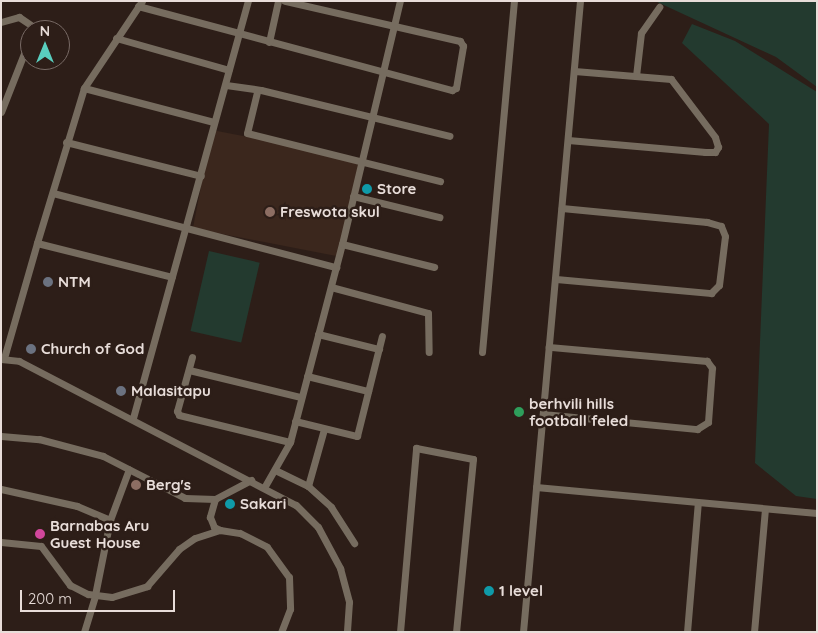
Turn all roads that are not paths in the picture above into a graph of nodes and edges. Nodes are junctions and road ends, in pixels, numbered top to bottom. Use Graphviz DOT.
graph roads {
  1 [pos="248,1"];
  2 [pos="278,1"];
  3 [pos="285,1"];
  4 [pos="400,1"];
  5 [pos="514,1"];
  6 [pos="580,1"];
  7 [pos="140,4"];
  8 [pos="659,7"];
  9 [pos="24,20"];
  10 [pos="1,22"];
  11 [pos="394,26"];
  12 [pos="239,34"];
  13 [pos="116,38"];
  14 [pos="269,42"];
  15 [pos="20,64"];
  16 [pos="229,70"];
  17 [pos="384,70"];
  18 [pos="574,71"];
  19 [pos="636,76"];
  20 [pos="226,85"];
  21 [pos="84,88"];
  22 [pos="257,92"];
  23 [pos="1,112"];
  24 [pos="372,117"];
  25 [pos="214,122"];
  26 [pos="449,136"];
  27 [pos="568,140"];
  28 [pos="66,142"];
  29 [pos="362,160"];
  30 [pos="200,176"];
  31 [pos="440,181"];
  32 [pos="53,193"];
  33 [pos="354,196"];
  34 [pos="562,208"];
  35 [pos="439,217"];
  36 [pos="186,227"];
  37 [pos="38,243"];
  38 [pos="342,244"];
  39 [pos="336,267"];
  40 [pos="434,267"];
  41 [pos="172,277"];
  42 [pos="556,279"];
  43 [pos="331,287"];
  44 [pos="318,334"];
  45 [pos="382,336"];
  46 [pos="549,347"];
  47 [pos="379,349"];
  48 [pos="429,352"];
  49 [pos="482,352"];
  50 [pos="192,357"];
  51 [pos="3,358"];
  52 [pos="189,370"];
  53 [pos="307,376"];
  54 [pos="368,391"];
  55 [pos="301,397"];
  56 [pos="543,414"];
  57 [pos="133,418"];
  58 [pos="295,421"];
  59 [pos="324,429"];
  60 [pos="1,436"];
  61 [pos="290,442"];
  62 [pos="128,469"];
  63 [pos="275,470"];
  64 [pos="251,480"];
  65 [pos="265,486"];
  66 [pos="308,486"];
  67 [pos="536,487"];
  68 [pos="1,489"];
  69 [pos="215,499"];
  70 [pos="698,502"];
  71 [pos="765,509"];
  72 [pos="817,512"];
  73 [pos="110,520"];
  74 [pos="220,530"];
  75 [pos="1,542"];
  76 [pos="354,543"];
  77 [pos="95,595"];
  78 [pos="84,632"];
  79 [pos="281,632"];
  80 [pos="347,632"];
  81 [pos="400,632"];
  82 [pos="456,632"];
  83 [pos="523,632"];
  84 [pos="687,632"];
  85 [pos="754,632"];
  1 -- 12 [label="street"];
  2 -- 14 [label="street"];
  3 -- 11 [label="street"];
  4 -- 11 [label="street"];
  5 -- 49 [label="street"];
  6 -- 18 [label="street"];
  7 -- 12 [label="street"];
  7 -- 13 [label="street"];
  8 -- 19 [label="street"];
  9 -- 10 [label="street"];
  11 -- 17 [label="street"];
  11 -- 17 [label="street"];
  12 -- 14 [label="street"];
  12 -- 16 [label="street"];
  13 -- 16 [label="street"];
  13 -- 21 [label="street"];
  14 -- 17 [label="street"];
  15 -- 23 [label="street"];
  16 -- 20 [label="street"];
  17 -- 24 [label="street"];
  18 -- 19 [label="street"];
  18 -- 27 [label="street"];
  19 -- 27 [label="street"];
  20 -- 22 [label="street"];
  20 -- 25 [label="street"];
  21 -- 25 [label="street"];
  21 -- 28 [label="street"];
  22 -- 24 [label="street"];
  22 -- 29 [label="street"];
  24 -- 26 [label="street"];
  24 -- 29 [label="street"];
  25 -- 30 [label="street"];
  27 -- 34 [label="street"];
  28 -- 30 [label="street"];
  28 -- 32 [label="street"];
  29 -- 31 [label="street"];
  29 -- 33 [label="street"];
  30 -- 36 [label="street"];
  32 -- 36 [label="street"];
  32 -- 37 [label="street"];
  33 -- 35 [label="street"];
  33 -- 38 [label="street"];
  34 -- 42 [label="street"];
  34 -- 42 [label="street"];
  36 -- 39 [label="street"];
  36 -- 41 [label="street"];
  37 -- 41 [label="street"];
  37 -- 51 [label="street"];
  38 -- 39 [label="street"];
  38 -- 40 [label="street"];
  39 -- 43 [label="street"];
  41 -- 57 [label="street"];
  42 -- 46 [label="street"];
  43 -- 44 [label="street"];
  43 -- 48 [label="street"];
  44 -- 47 [label="street"];
  44 -- 53 [label="street"];
  45 -- 47 [label="street"];
  46 -- 56 [label="street"];
  46 -- 56 [label="street"];
  47 -- 54 [label="street"];
  50 -- 52 [label="street"];
  51 -- 57 [label="street"];
  52 -- 55 [label="street"];
  52 -- 61 [label="street"];
  53 -- 54 [label="street"];
  53 -- 55 [label="street"];
  54 -- 59 [label="street"];
  55 -- 58 [label="street"];
  56 -- 67 [label="street"];
  57 -- 64 [label="street"];
  58 -- 59 [label="street"];
  58 -- 61 [label="street"];
  59 -- 66 [label="street"];
  60 -- 62 [label="street"];
  61 -- 63 [label="street"];
  62 -- 69 [label="street"];
  62 -- 73 [label="street"];
  63 -- 65 [label="street"];
  63 -- 66 [label="street"];
  64 -- 65 [label="street"];
  64 -- 69 [label="street"];
  65 -- 80 [label="street"];
  66 -- 76 [label="street"];
  67 -- 70 [label="street"];
  67 -- 83 [label="street"];
  68 -- 73 [label="street"];
  69 -- 74 [label="street"];
  70 -- 71 [label="street"];
  70 -- 84 [label="street"];
  71 -- 72 [label="street"];
  71 -- 85 [label="street"];
  73 -- 77 [label="street"];
  74 -- 77 [label="street"];
  74 -- 79 [label="street"];
  75 -- 77 [label="street"];
  77 -- 78 [label="street"];
  81 -- 82 [label="street"];
}
